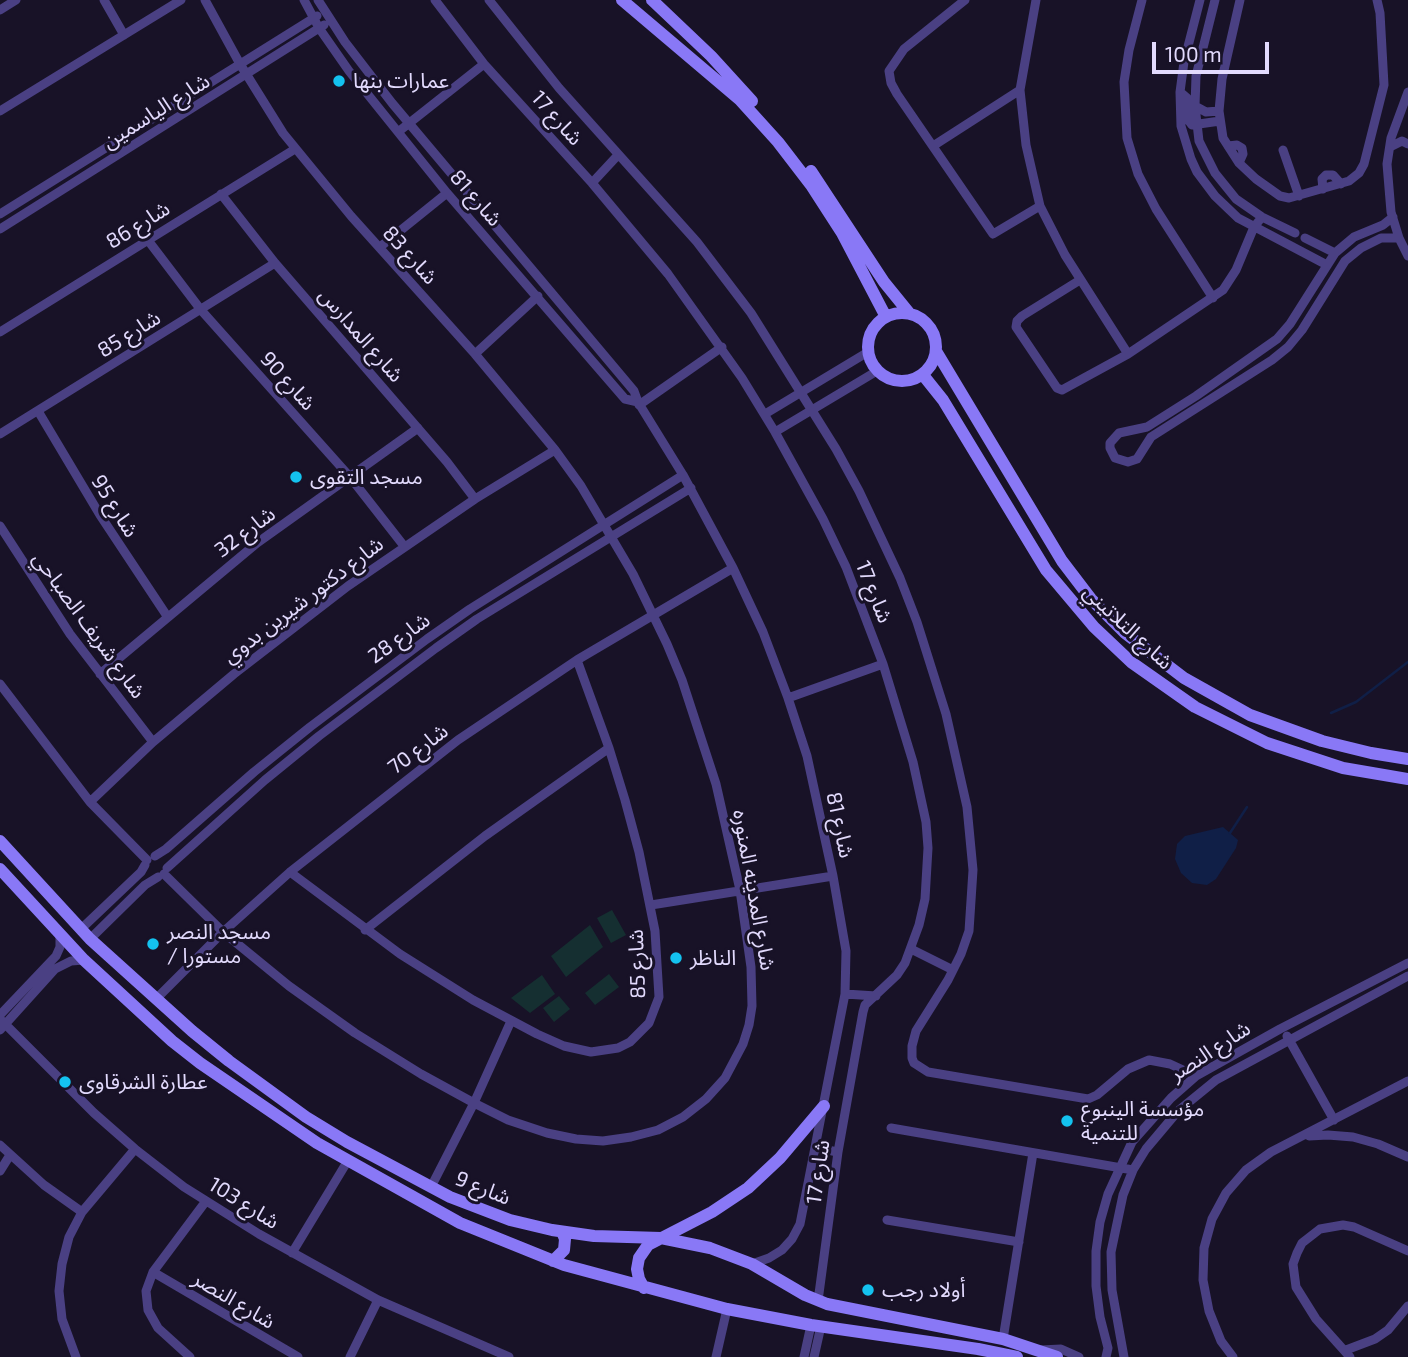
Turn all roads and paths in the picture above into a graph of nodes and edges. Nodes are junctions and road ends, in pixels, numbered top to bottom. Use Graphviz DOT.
graph roads {
  1 [pos="16,0"];
  2 [pos="104,0"];
  3 [pos="181,0"];
  4 [pos="205,0"];
  5 [pos="304,0"];
  6 [pos="318,0"];
  7 [pos="435,0"];
  8 [pos="489,0"];
  9 [pos="622,0"];
  10 [pos="652,0"];
  11 [pos="965,0"];
  12 [pos="1036,0"];
  13 [pos="1142,0"];
  14 [pos="1200,0"];
  15 [pos="1215,0"];
  16 [pos="1240,0"];
  17 [pos="1377,0"];
  18 [pos="0,10"];
  19 [pos="324,12"];
  20 [pos="314,18"];
  21 [pos="330,21"];
  22 [pos="319,28"];
  23 [pos="124,35"];
  24 [pos="240,64"];
  25 [pos="484,64"];
  26 [pos="246,75"];
  27 [pos="1020,90"];
  28 [pos="1180,92"];
  29 [pos="1408,92"];
  30 [pos="1195,106"];
  31 [pos="0,111"];
  32 [pos="1219,116"];
  33 [pos="1196,122"];
  34 [pos="408,123"];
  35 [pos="398,132"];
  36 [pos="124,136"];
  37 [pos="1408,144"];
  38 [pos="933,146"];
  39 [pos="131,147"];
  40 [pos="1390,147"];
  41 [pos="295,149"];
  42 [pos="1283,150"];
  43 [pos="618,155"];
  44 [pos="592,183"];
  45 [pos="447,193"];
  46 [pos="221,194"];
  47 [pos="1299,196"];
  48 [pos="1040,206"];
  49 [pos="0,214"];
  50 [pos="1262,217"];
  51 [pos="1393,217"];
  52 [pos="1254,227"];
  53 [pos="0,229"];
  54 [pos="1295,233"];
  55 [pos="1354,237"];
  56 [pos="1305,238"];
  57 [pos="1399,238"];
  58 [pos="147,239"];
  59 [pos="508,242"];
  60 [pos="380,247"];
  61 [pos="1361,248"];
  62 [pos="498,251"];
  63 [pos="1335,253"];
  64 [pos="1408,256"];
  65 [pos="275,262"];
  66 [pos="1327,265"];
  67 [pos="1080,280"];
  68 [pos="538,296"];
  69 [pos="1213,298"];
  70 [pos="201,310"];
  71 [pos="910,314"];
  72 [pos="886,317"];
  73 [pos="0,332"];
  74 [pos="722,348"];
  75 [pos="936,351"];
  76 [pos="868,352"];
  77 [pos="475,354"];
  78 [pos="1128,354"];
  79 [pos="877,371"];
  80 [pos="923,375"];
  81 [pos="800,391"];
  82 [pos="638,403"];
  83 [pos="811,409"];
  84 [pos="38,411"];
  85 [pos="765,414"];
  86 [pos="418,428"];
  87 [pos="775,432"];
  88 [pos="0,435"];
  89 [pos="555,450"];
  90 [pos="683,475"];
  91 [pos="350,477"];
  92 [pos="691,488"];
  93 [pos="475,499"];
  94 [pos="604,523"];
  95 [pos="0,526"];
  96 [pos="611,535"];
  97 [pos="404,546"];
  98 [pos="733,568"];
  99 [pos="470,609"];
  100 [pos="653,614"];
  101 [pos="167,616"];
  102 [pos="477,619"];
  103 [pos="577,660"];
  104 [pos="883,664"];
  105 [pos="100,674"];
  106 [pos="0,684"];
  107 [pos="788,698"];
  108 [pos="153,742"];
  109 [pos="609,748"];
  110 [pos="1408,759"];
  111 [pos="1408,779"];
  112 [pos="90,802"];
  113 [pos="0,841"];
  114 [pos="149,860"];
  115 [pos="0,869"];
  116 [pos="290,872"];
  117 [pos="163,873"];
  118 [pos="833,876"];
  119 [pos="740,890"];
  120 [pos="651,905"];
  121 [pos="365,930"];
  122 [pos="223,932"];
  123 [pos="86,934"];
  124 [pos="60,936"];
  125 [pos="911,949"];
  126 [pos="84,960"];
  127 [pos="1408,963"];
  128 [pos="953,970"];
  129 [pos="1408,976"];
  130 [pos="845,994"];
  131 [pos="876,996"];
  132 [pos="156,999"];
  133 [pos="511,1021"];
  134 [pos="1,1022"];
  135 [pos="1280,1029"];
  136 [pos="1289,1040"];
  137 [pos="1196,1076"];
  138 [pos="1408,1082"];
  139 [pos="474,1103"];
  140 [pos="824,1107"];
  141 [pos="1334,1120"];
  142 [pos="891,1128"];
  143 [pos="1303,1136"];
  144 [pos="0,1145"];
  145 [pos="816,1148"];
  146 [pos="135,1149"];
  147 [pos="838,1152"];
  148 [pos="1033,1153"];
  149 [pos="10,1155"];
  150 [pos="1408,1157"];
  151 [pos="347,1162"];
  152 [pos="1119,1168"];
  153 [pos="1133,1170"];
  154 [pos="0,1171"];
  155 [pos="430,1187"];
  156 [pos="206,1201"];
  157 [pos="82,1212"];
  158 [pos="887,1220"];
  159 [pos="562,1232"];
  160 [pos="661,1238"];
  161 [pos="1018,1241"];
  162 [pos="1096,1251"];
  163 [pos="1408,1251"];
  164 [pos="1111,1252"];
  165 [pos="292,1253"];
  166 [pos="553,1261"];
  167 [pos="752,1264"];
  168 [pos="153,1272"];
  169 [pos="644,1288"];
  170 [pos="378,1300"];
  171 [pos="818,1301"];
  172 [pos="1408,1306"];
  173 [pos="727,1310"];
  174 [pos="816,1325"];
  175 [pos="1003,1339"];
  176 [pos="1121,1345"];
  177 [pos="1041,1350"];
  178 [pos="1107,1352"];
  179 [pos="285,1354"];
  180 [pos="1348,1354"];
  181 [pos="76,1357"];
  182 [pos="190,1357"];
  183 [pos="298,1357"];
  184 [pos="350,1357"];
  185 [pos="509,1357"];
  186 [pos="716,1357"];
  187 [pos="804,1357"];
  188 [pos="814,1357"];
  189 [pos="1017,1357"];
  190 [pos="1057,1357"];
  191 [pos="1079,1357"];
  192 [pos="1124,1357"];
  193 [pos="1233,1357"];
  1 -- 18 [label="street"];
  2 -- 23 [label="street"];
  3 -- 23 [label="street"];
  4 -- 24 [label="street, شارع 83"];
  5 -- 20 [label="street, شارع 81"];
  6 -- 19 [label="street, شارع 81"];
  7 -- 25 [label="street, شارع 17"];
  8 -- 43 [label="street"];
  9 -- 72 [label="main road"];
  10 -- 71 [label="main road"];
  11 -- 38 [label="street"];
  12 -- 27 [label="street"];
  13 -- 69 [label="street"];
  14 -- 28 [label="street"];
  15 -- 30 [label="street"];
  16 -- 32 [label="street"];
  17 -- 47 [label="street"];
  19 -- 20 [label="street, شارع الياسمين"];
  19 -- 21 [label="street, شارع 81"];
  20 -- 22 [label="street, شارع 81"];
  20 -- 24 [label="street, شارع الياسمين"];
  21 -- 22 [label="street, شارع الياسمين"];
  21 -- 34 [label="street, شارع 81"];
  22 -- 26 [label="street, شارع الياسمين"];
  22 -- 35 [label="street, شارع 81"];
  23 -- 31 [label="street"];
  24 -- 26 [label="street, شارع 83"];
  24 -- 36 [label="street, شارع الياسمين"];
  25 -- 34 [label="street"];
  25 -- 44 [label="street, شارع 17"];
  26 -- 39 [label="street, شارع الياسمين"];
  26 -- 41 [label="street, شارع 83"];
  27 -- 38 [label="street"];
  27 -- 48 [label="street"];
  28 -- 33 [label="street"];
  28 -- 52 [label="street"];
  29 -- 40 [label="street"];
  30 -- 32 [label="street"];
  30 -- 33 [label="street"];
  32 -- 33 [label="street"];
  32 -- 47 [label="street"];
  33 -- 50 [label="street"];
  34 -- 35 [label="street"];
  34 -- 59 [label="street, شارع 81"];
  35 -- 45 [label="street, شارع 81"];
  36 -- 39 [label="street"];
  36 -- 49 [label="street, شارع الياسمين"];
  37 -- 40 [label="street"];
  38 -- 48 [label="street"];
  39 -- 53 [label="street, شارع الياسمين"];
  40 -- 51 [label="street"];
  41 -- 46 [label="street, شارع 86"];
  41 -- 60 [label="street, شارع 83"];
  42 -- 47 [label="street"];
  43 -- 44 [label="street"];
  43 -- 81 [label="street"];
  44 -- 74 [label="street, شارع 17"];
  45 -- 60 [label="street"];
  45 -- 62 [label="street, شارع 81"];
  46 -- 58 [label="street, شارع 86"];
  46 -- 65 [label="street, شارع المدارس"];
  48 -- 67 [label="street"];
  50 -- 52 [label="street"];
  50 -- 54 [label="street"];
  51 -- 55 [label="street"];
  51 -- 57 [label="street"];
  52 -- 66 [label="street"];
  52 -- 69 [label="street"];
  55 -- 61 [label="street"];
  55 -- 63 [label="street"];
  56 -- 63 [label="street"];
  57 -- 61 [label="street"];
  57 -- 64 [label="street"];
  58 -- 70 [label="street, شارع 90"];
  58 -- 73 [label="street, شارع 86"];
  59 -- 62 [label="street"];
  59 -- 82 [label="street, شارع 81"];
  60 -- 77 [label="street, شارع 83"];
  61 -- 66 [label="street"];
  62 -- 68 [label="street, شارع 81"];
  63 -- 66 [label="street"];
  65 -- 70 [label="street, شارع 85"];
  65 -- 86 [label="street, شارع المدارس"];
  67 -- 78 [label="street"];
  67 -- 78 [label="street"];
  68 -- 77 [label="street"];
  68 -- 82 [label="street, شارع 81"];
  69 -- 78 [label="street"];
  70 -- 84 [label="street, شارع 85"];
  70 -- 91 [label="street, شارع 90"];
  71 -- 72 [label="main road"];
  71 -- 75 [label="main road"];
  72 -- 76 [label="main road"];
  74 -- 82 [label="street"];
  74 -- 85 [label="street, شارع 17"];
  75 -- 80 [label="main road"];
  75 -- 110 [label="main road, شارع التلاتيني"];
  76 -- 79 [label="main road"];
  76 -- 81 [label="street"];
  77 -- 89 [label="street, شارع 83"];
  79 -- 80 [label="main road"];
  79 -- 83 [label="street"];
  80 -- 111 [label="main road, شارع التلاتيني"];
  81 -- 83 [label="street"];
  81 -- 85 [label="street"];
  82 -- 90 [label="street, شارع 81"];
  83 -- 87 [label="street"];
  83 -- 128 [label="street"];
  84 -- 88 [label="street, شارع 85"];
  84 -- 101 [label="street, شارع 95"];
  85 -- 87 [label="street, شارع 17"];
  86 -- 91 [label="street, شارع 32"];
  86 -- 93 [label="street, شارع المدارس"];
  87 -- 104 [label="street, شارع 17"];
  89 -- 93 [label="street, شارع دكتور شيرين بدوي"];
  89 -- 94 [label="street, شارع 83"];
  90 -- 92 [label="street, شارع 81"];
  90 -- 94 [label="street, شارع 28"];
  91 -- 97 [label="street, شارع 90"];
  91 -- 101 [label="street, شارع 32"];
  92 -- 96 [label="street, شارع 28"];
  92 -- 98 [label="street, شارع 81"];
  93 -- 97 [label="street, شارع دكتور شيرين بدوي"];
  94 -- 96 [label="street, شارع المدينه المنوره"];
  94 -- 99 [label="street, شارع 28"];
  95 -- 105 [label="street, شارع شريف الصباحي"];
  96 -- 100 [label="street, شارع المدينه المنوره"];
  96 -- 102 [label="street, شارع 28"];
  97 -- 108 [label="street, شارع دكتور شيرين بدوي"];
  98 -- 100 [label="street, شارع 70"];
  98 -- 107 [label="street, شارع 81"];
  99 -- 102 [label="street"];
  99 -- 114 [label="street, شارع 28"];
  100 -- 103 [label="street, شارع 70"];
  100 -- 119 [label="street, شارع المدينه المنوره"];
  101 -- 105 [label="street, شارع 32"];
  102 -- 117 [label="street, شارع 28"];
  103 -- 109 [label="street, شارع 85"];
  103 -- 116 [label="street, شارع 70"];
  104 -- 107 [label="street"];
  104 -- 125 [label="street, شارع 17"];
  105 -- 108 [label="street, شارع شريف الصباحي"];
  106 -- 112 [label="street"];
  107 -- 118 [label="street, شارع 81"];
  108 -- 112 [label="street, شارع دكتور شيرين بدوي"];
  109 -- 120 [label="street, شارع 85"];
  109 -- 121 [label="street"];
  112 -- 114 [label="street"];
  113 -- 123 [label="main road, شارع 9"];
  114 -- 117 [label="street"];
  114 -- 117 [label="street"];
  114 -- 123 [label="street, شارع 28"];
  115 -- 124 [label="main road, شارع 9"];
  116 -- 121 [label="street, شارع 85"];
  116 -- 122 [label="street, شارع 70"];
  117 -- 122 [label="street, شارع المدينه المنوره"];
  117 -- 123 [label="street, شارع 28"];
  118 -- 119 [label="street"];
  118 -- 130 [label="street, شارع 81"];
  119 -- 120 [label="street"];
  119 -- 139 [label="street, شارع المدينه المنوره"];
  120 -- 133 [label="street, شارع 85"];
  121 -- 133 [label="street, شارع 85"];
  122 -- 132 [label="street, شارع 70"];
  122 -- 139 [label="street, شارع المدينه المنوره"];
  123 -- 132 [label="main road, شارع 9"];
  124 -- 126 [label="main road, شارع 9"];
  124 -- 134 [label="street"];
  125 -- 128 [label="street"];
  125 -- 131 [label="street, شارع 17"];
  126 -- 134 [label="street"];
  126 -- 151 [label="main road, شارع 9"];
  127 -- 135 [label="street, شارع النصر"];
  128 -- 137 [label="street"];
  129 -- 136 [label="street, شارع النصر"];
  130 -- 131 [label="street"];
  130 -- 140 [label="street, شارع 81"];
  131 -- 147 [label="street, شارع 17"];
  132 -- 155 [label="main road, شارع 9"];
  133 -- 139 [label="street"];
  134 -- 146 [label="street, شارع 103"];
  135 -- 136 [label="street"];
  135 -- 137 [label="street, شارع النصر"];
  136 -- 141 [label="street"];
  136 -- 153 [label="street, شارع النصر"];
  137 -- 152 [label="street, شارع النصر"];
  138 -- 141 [label="street"];
  139 -- 155 [label="street"];
  140 -- 145 [label="street, شارع 81"];
  140 -- 160 [label="main road"];
  141 -- 143 [label="street"];
  142 -- 148 [label="street"];
  143 -- 150 [label="street"];
  143 -- 193 [label="street"];
  144 -- 149 [label="street"];
  145 -- 147 [label="street"];
  145 -- 167 [label="street, شارع 81"];
  146 -- 156 [label="street, شارع 103"];
  146 -- 157 [label="street"];
  147 -- 171 [label="street, شارع 17"];
  148 -- 152 [label="street"];
  148 -- 161 [label="street"];
  149 -- 154 [label="street"];
  149 -- 157 [label="street"];
  151 -- 165 [label="street"];
  151 -- 166 [label="main road, شارع 9"];
  152 -- 153 [label="street"];
  152 -- 162 [label="street, شارع النصر"];
  153 -- 164 [label="street, شارع النصر"];
  155 -- 159 [label="main road, شارع 9"];
  156 -- 165 [label="street, شارع 103"];
  156 -- 168 [label="street"];
  157 -- 181 [label="street"];
  158 -- 161 [label="street"];
  159 -- 160 [label="main road, شارع 9"];
  159 -- 166 [label="main road"];
  160 -- 167 [label="main road, شارع 9"];
  160 -- 169 [label="main road"];
  161 -- 175 [label="street"];
  162 -- 164 [label="street"];
  162 -- 178 [label="street, شارع النصر"];
  163 -- 180 [label="street"];
  164 -- 176 [label="street, شارع النصر"];
  165 -- 170 [label="street, شارع 103"];
  166 -- 169 [label="main road, شارع 9"];
  167 -- 171 [label="main road, شارع 9"];
  168 -- 179 [label="street, شارع النصر"];
  168 -- 182 [label="street"];
  169 -- 173 [label="main road, شارع 9"];
  170 -- 184 [label="street"];
  170 -- 185 [label="street, شارع 103"];
  171 -- 175 [label="main road, شارع 9"];
  172 -- 180 [label="street"];
  173 -- 174 [label="main road, شارع 9"];
  173 -- 186 [label="street"];
  174 -- 187 [label="street"];
  174 -- 188 [label="street"];
  174 -- 189 [label="main road, شارع 9"];
  175 -- 177 [label="main road, شارع 9"];
  176 -- 178 [label="street"];
  176 -- 192 [label="street, شارع النصر"];
  177 -- 190 [label="main road, شارع 9"];
  177 -- 191 [label="street"];
  179 -- 183 [label="street, شارع النصر"];
}
